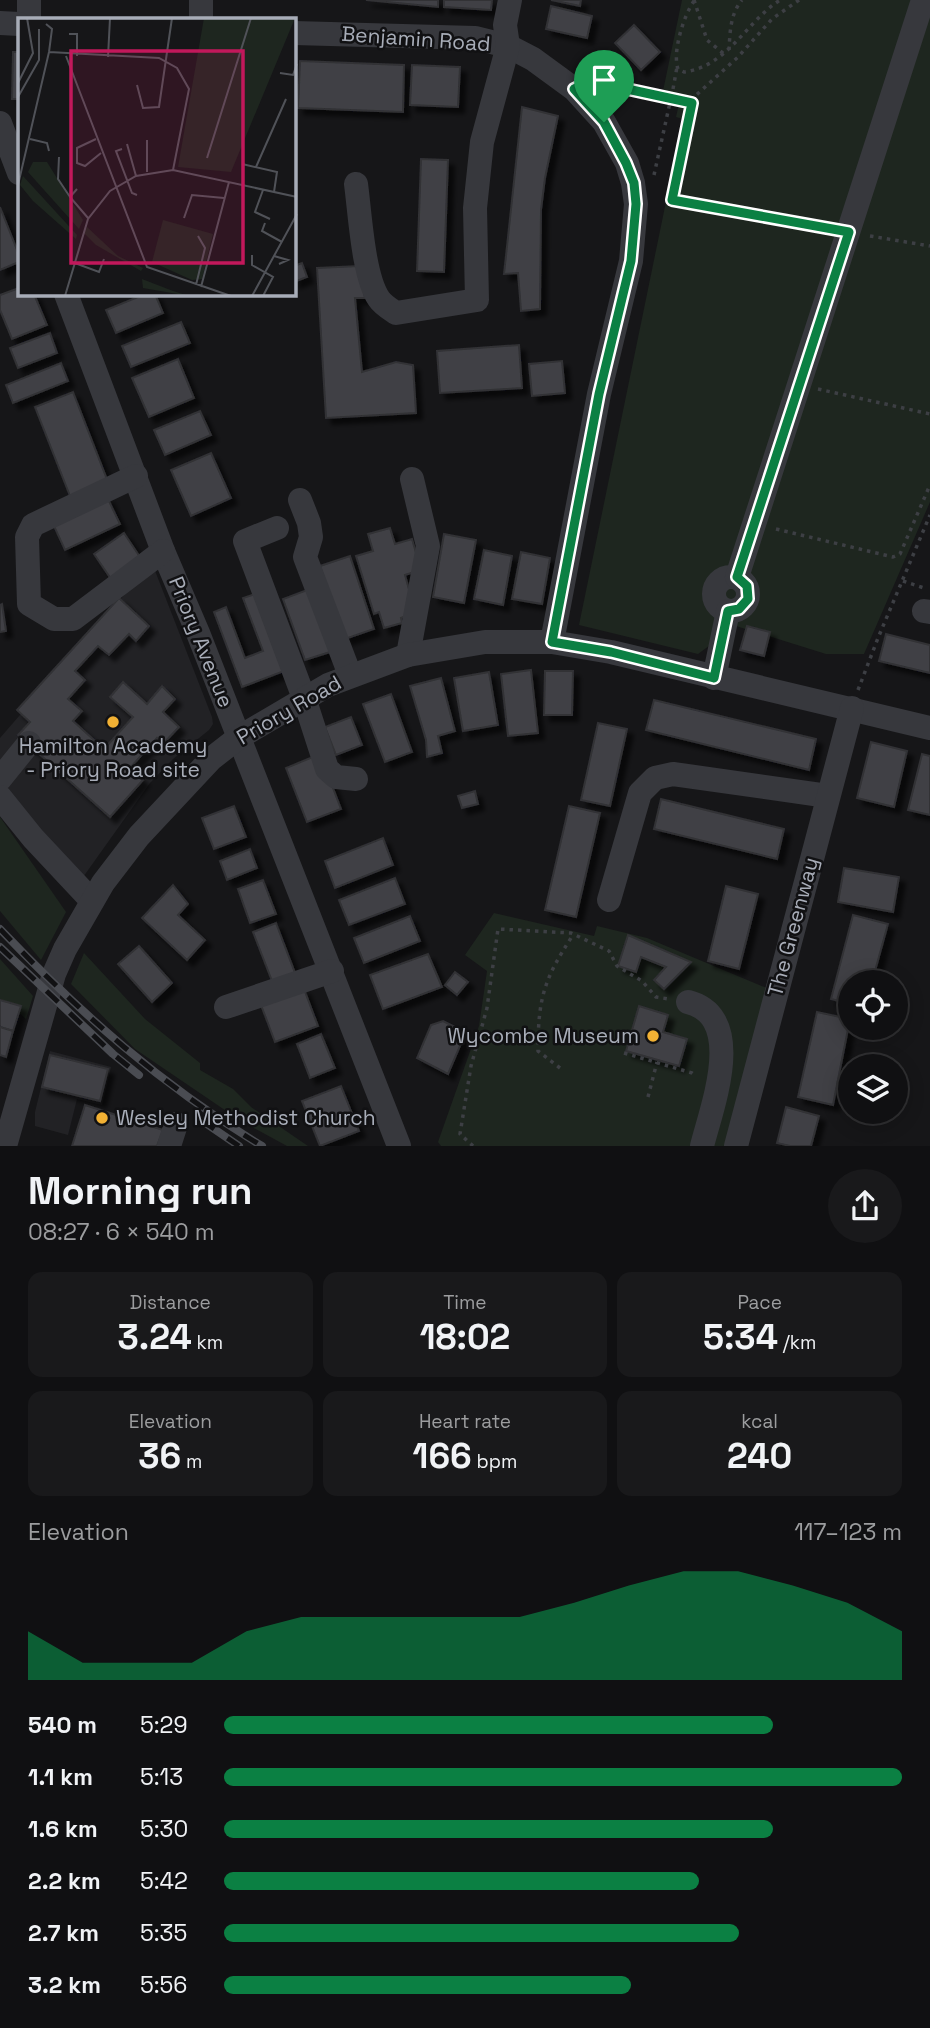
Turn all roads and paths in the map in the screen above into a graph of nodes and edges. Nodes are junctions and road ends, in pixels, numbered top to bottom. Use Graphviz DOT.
graph roads {
  1 [pos="29,0"];
  2 [pos="201,0"];
  3 [pos="510,0"];
  4 [pos="694,0"];
  5 [pos="741,0"];
  6 [pos="780,0"];
  7 [pos="799,0"];
  8 [pos="923,0"];
  9 [pos="29,18"];
  10 [pos="201,18"];
  11 [pos="0,23"];
  12 [pos="18,23"];
  13 [pos="296,33"];
  14 [pos="508,46"];
  15 [pos="729,50"];
  16 [pos="724,54"];
  17 [pos="677,68"];
  18 [pos="574,89"];
  19 [pos="673,89"];
  20 [pos="671,98"];
  21 [pos="692,103"];
  22 [pos="0,123"];
  23 [pos="18,170"];
  24 [pos="654,176"];
  25 [pos="356,184"];
  26 [pos="849,232"];
  27 [pos="930,246"];
  28 [pos="67,296"];
  29 [pos="799,385"];
  30 [pos="930,414"];
  31 [pos="136,476"];
  32 [pos="412,479"];
  33 [pos="930,485"];
  34 [pos="300,500"];
  35 [pos="930,515"];
  36 [pos="754,523"];
  37 [pos="277,528"];
  38 [pos="163,551"];
  39 [pos="552,642"];
  40 [pos="408,655"];
  41 [pos="351,675"];
  42 [pos="714,678"];
  43 [pos="304,698"];
  44 [pos="852,708"];
  45 [pos="930,728"];
  46 [pos="238,738"];
  47 [pos="29,743"];
  48 [pos="0,779"];
  49 [pos="356,779"];
  50 [pos="828,796"];
  51 [pos="0,797"];
  52 [pos="609,900"];
  53 [pos="92,901"];
  54 [pos="573,935"];
  55 [pos="332,971"];
  56 [pos="688,1002"];
  57 [pos="226,1007"];
  58 [pos="624,1053"];
  59 [pos="657,1062"];
  60 [pos="560,1069"];
  61 [pos="699,1079"];
  62 [pos="648,1097"];
  63 [pos="11,1144"];
  64 [pos="400,1146"];
  65 [pos="473,1146"];
  66 [pos="702,1146"];
  67 [pos="736,1146"];
  1 -- 9 [label="street"];
  2 -- 10 [label="street"];
  3 -- 14 [label="street"];
  4 -- 16 [label="path"];
  4 -- 17 [label="path"];
  5 -- 15 [label="path"];
  6 -- 15 [label="path"];
  7 -- 21 [label="path"];
  8 -- 26 [label="street"];
  11 -- 12 [label="street"];
  13 -- 14 [label="street, Benjamin Road"];
  14 -- 18 [label="street, Benjamin Road"];
  14 -- 25 [label="street"];
  15 -- 16 [label="path"];
  16 -- 17 [label="path"];
  17 -- 19 [label="path"];
  18 -- 20 [label="path"];
  18 -- 39 [label="street, Benjamin Road"];
  20 -- 21 [label="path"];
  20 -- 24 [label="path"];
  21 -- 26 [label="path"];
  22 -- 23 [label="street"];
  26 -- 27 [label="path"];
  26 -- 29 [label="street"];
  28 -- 31 [label="street, Priory Avenue"];
  29 -- 30 [label="path"];
  29 -- 36 [label="street"];
  31 -- 38 [label="street, Priory Avenue"];
  31 -- 38 [label="street"];
  32 -- 40 [label="street"];
  33 -- 36 [label="path"];
  34 -- 41 [label="street"];
  35 -- 44 [label="path"];
  36 -- 42 [label="street"];
  37 -- 43 [label="street"];
  38 -- 46 [label="street, Priory Avenue"];
  39 -- 40 [label="street, Priory Road"];
  39 -- 42 [label="street, Priory Road"];
  40 -- 41 [label="street, Priory Road"];
  41 -- 43 [label="street, Priory Road"];
  42 -- 44 [label="street, Priory Road"];
  43 -- 46 [label="street, Priory Road"];
  43 -- 49 [label="street"];
  44 -- 45 [label="street, Priory Road"];
  44 -- 50 [label="street, The Greenway"];
  46 -- 53 [label="street, Priory Road"];
  46 -- 55 [label="street, Priory Avenue"];
  47 -- 48 [label="street"];
  50 -- 52 [label="street"];
  50 -- 67 [label="street, The Greenway"];
  51 -- 53 [label="street"];
  53 -- 63 [label="street, Priory Road"];
  54 -- 56 [label="path"];
  54 -- 60 [label="path"];
  54 -- 65 [label="path"];
  55 -- 57 [label="street"];
  55 -- 64 [label="street, Priory Avenue"];
  56 -- 66 [label="street"];
  58 -- 59 [label="path"];
  59 -- 61 [label="path"];
  59 -- 62 [label="path"];
}
